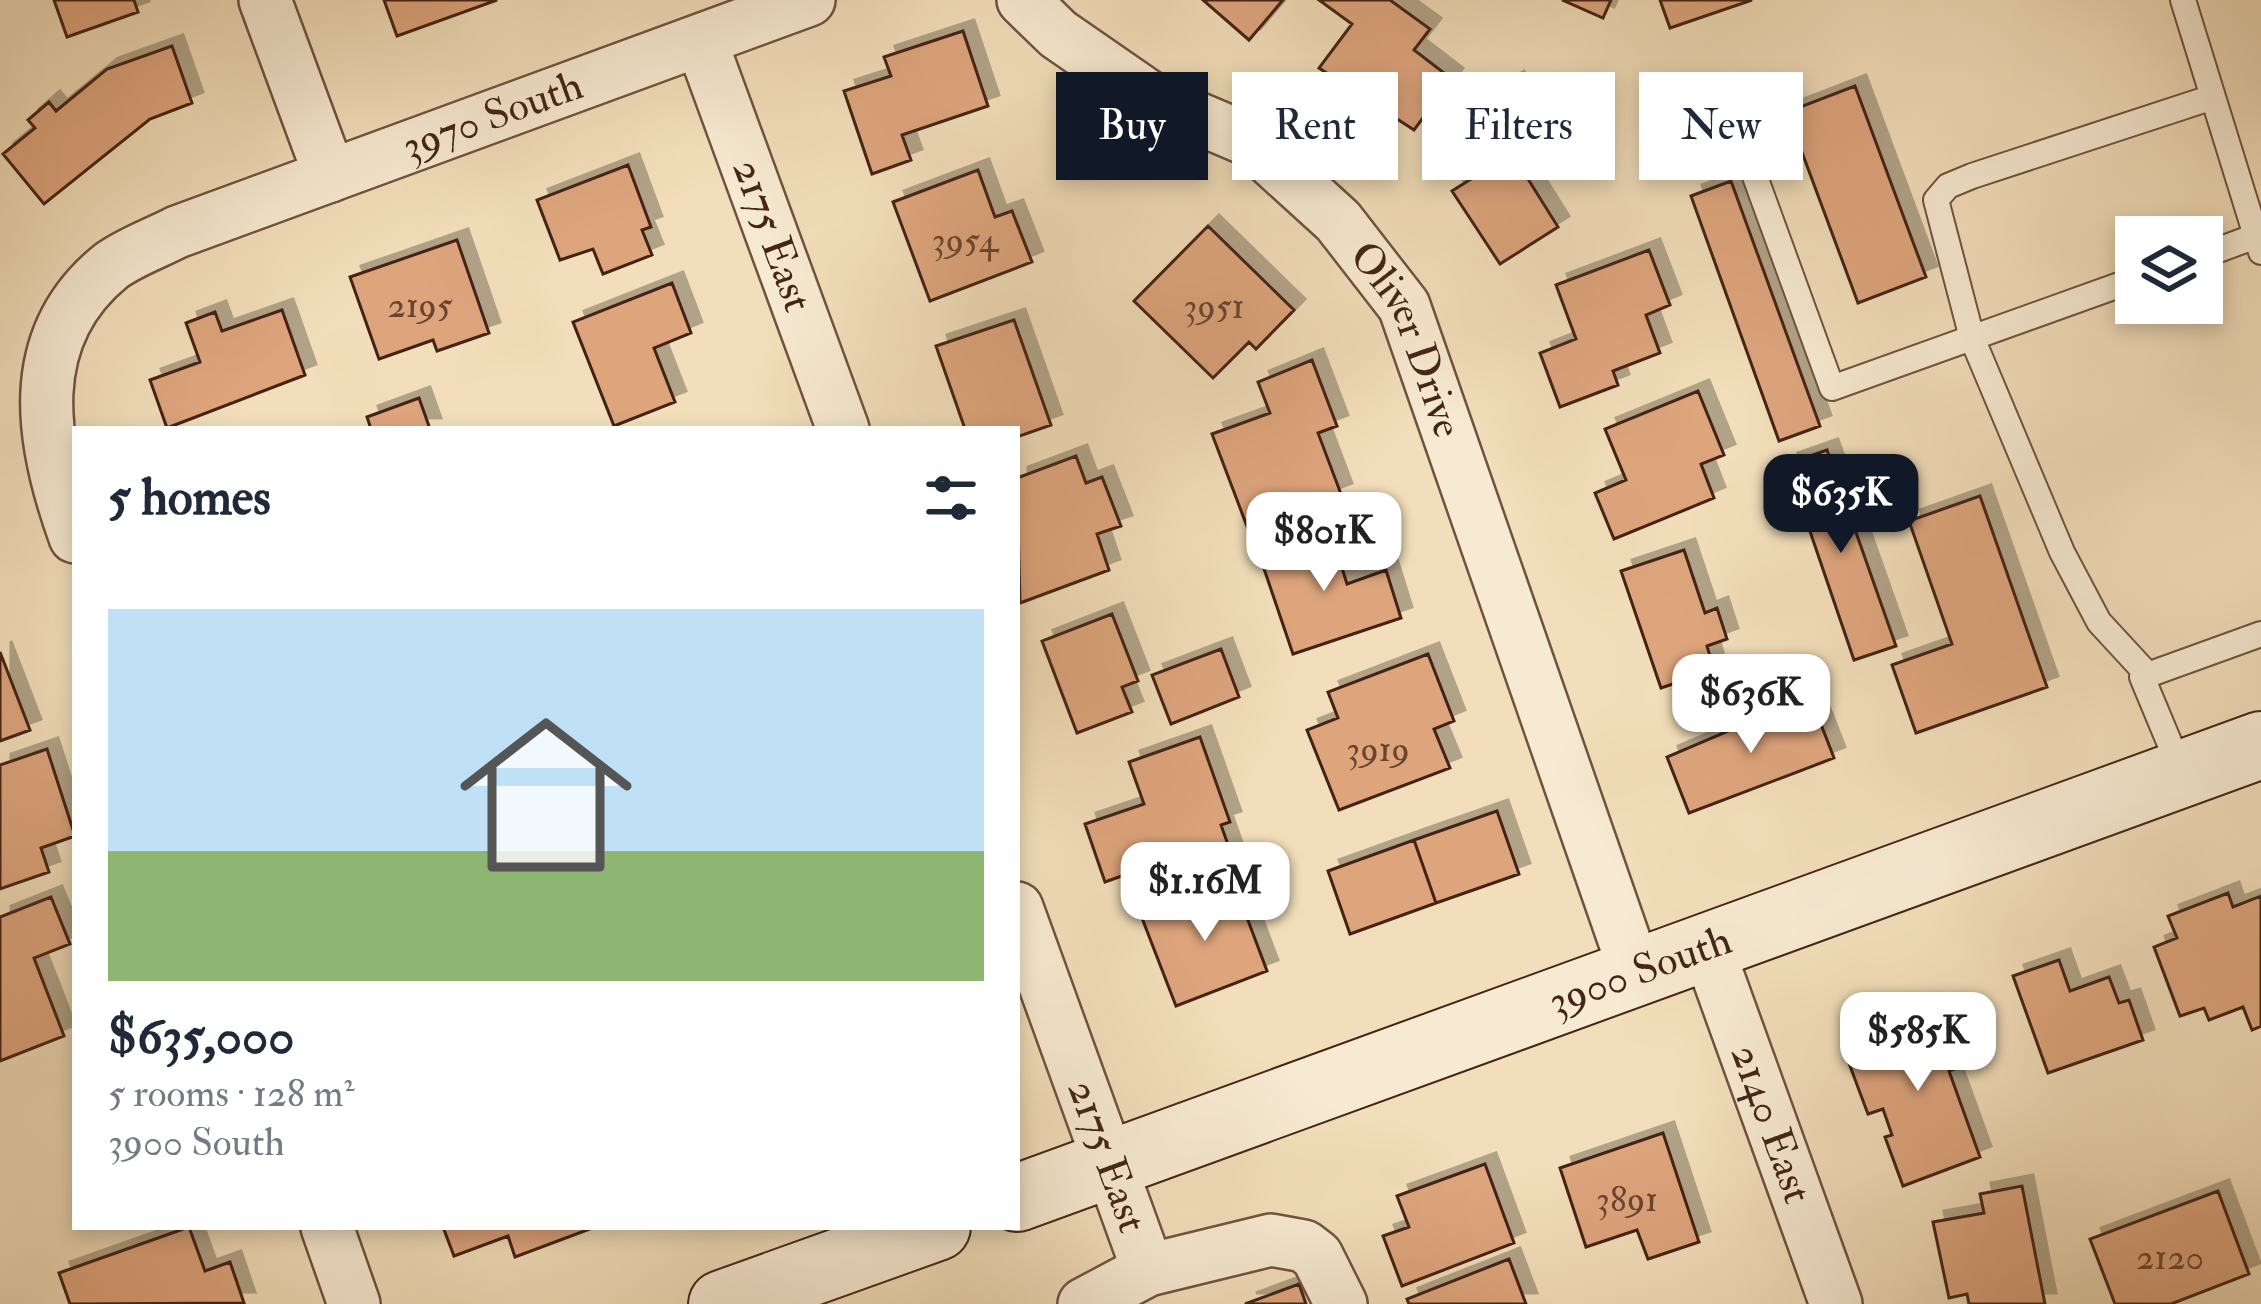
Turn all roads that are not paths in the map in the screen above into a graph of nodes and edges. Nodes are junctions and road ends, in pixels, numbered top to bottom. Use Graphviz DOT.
graph roads {
  1 [pos="265,0"];
  2 [pos="809,0"];
  3 [pos="1022,0"];
  4 [pos="2183,0"];
  5 [pos="701,41"];
  6 [pos="2213,98"];
  7 [pos="330,176"];
  8 [pos="1756,180"];
  9 [pos="2259,244"];
  10 [pos="2223,252"];
  11 [pos="2115,287"];
  12 [pos="1972,338"];
  13 [pos="842,426"];
  14 [pos="72,529"];
  15 [pos="2261,634"];
  16 [pos="2147,674"];
  17 [pos="2261,745"];
  18 [pos="2182,773"];
  19 [pos="1020,916"];
  20 [pos="1707,946"];
  21 [pos="1636,971"];
  22 [pos="1109,1166"];
  23 [pos="1020,1197"];
  24 [pos="328,1230"];
  25 [pos="929,1230"];
  26 [pos="1148,1270"];
  27 [pos="354,1304"];
  28 [pos="722,1304"];
  29 [pos="1084,1304"];
  30 [pos="1341,1304"];
  31 [pos="1836,1304"];
  1 -- 7 [label="street"];
  2 -- 5 [label="street, 3970 South"];
  3 -- 21 [label="street, Oliver Drive"];
  4 -- 6 [label="lane"];
  5 -- 7 [label="street, 3970 South"];
  5 -- 13 [label="street, 2175 East"];
  6 -- 9 [label="lane"];
  6 -- 12 [label="lane"];
  7 -- 14 [label="street, 3970 South"];
  8 -- 12 [label="lane"];
  9 -- 10 [label="lane"];
  11 -- 12 [label="lane"];
  12 -- 16 [label="lane"];
  15 -- 16 [label="lane"];
  16 -- 18 [label="lane"];
  17 -- 18 [label="main road, 3900 South"];
  18 -- 20 [label="main road, 3900 South"];
  19 -- 22 [label="street, 2175 East"];
  20 -- 21 [label="main road, 3900 South"];
  20 -- 31 [label="street, 2140 East"];
  21 -- 22 [label="main road, 3900 South"];
  22 -- 23 [label="main road, 3900 South"];
  22 -- 26 [label="street, 2175 East"];
  24 -- 27 [label="street"];
  25 -- 28 [label="main road"];
  26 -- 29 [label="street"];
  26 -- 30 [label="street"];
}
